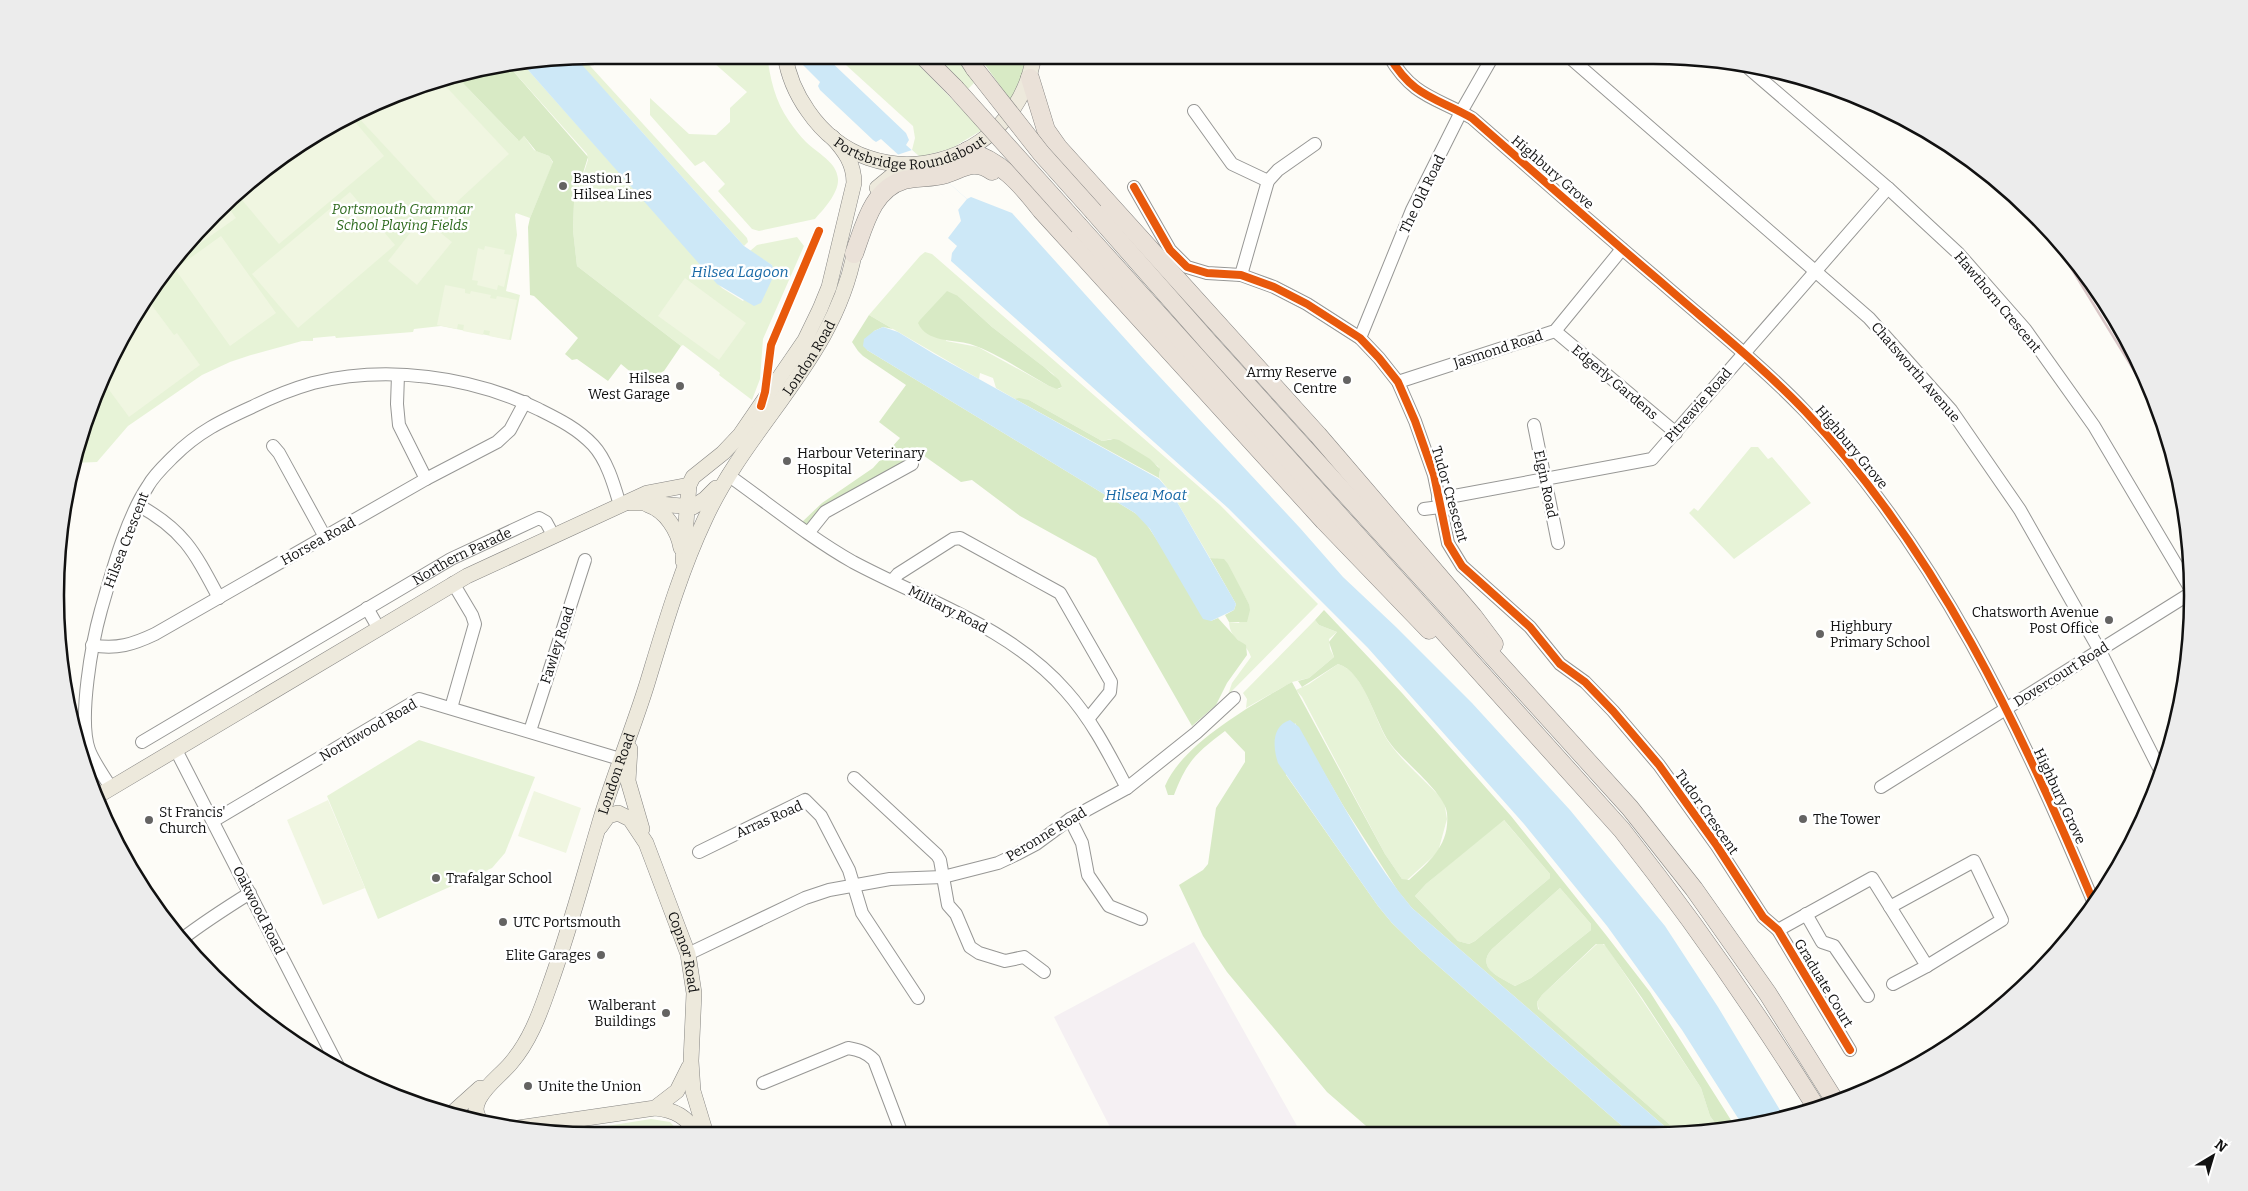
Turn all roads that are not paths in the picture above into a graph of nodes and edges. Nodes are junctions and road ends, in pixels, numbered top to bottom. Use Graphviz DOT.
graph roads {
  1 [pos="787,64"];
  2 [pos="931,64"];
  3 [pos="973,64"];
  4 [pos="1033,64"];
  5 [pos="1395,64"];
  6 [pos="1488,64"];
  7 [pos="1577,64"];
  8 [pos="1755,74"];
  9 [pos="1030,78"];
  10 [pos="1194,111"];
  11 [pos="1461,112"];
  12 [pos="832,137"];
  13 [pos="1315,144"];
  14 [pos="967,151"];
  15 [pos="906,171"];
  16 [pos="1268,181"];
  17 [pos="1134,187"];
  18 [pos="1888,188"];
  19 [pos="1041,210"];
  20 [pos="1622,249"];
  21 [pos="854,254"];
  22 [pos="1815,271"];
  23 [pos="1241,275"];
  24 [pos="1555,331"];
  25 [pos="1360,338"];
  26 [pos="1743,353"];
  27 [pos="398,375"];
  28 [pos="1398,382"];
  29 [pos="525,402"];
  30 [pos="1534,425"];
  31 [pos="1676,433"];
  32 [pos="274,446"];
  33 [pos="912,464"];
  34 [pos="731,471"];
  35 [pos="426,479"];
  36 [pos="1544,480"];
  37 [pos="689,485"];
  38 [pos="639,503"];
  39 [pos="1439,503"];
  40 [pos="622,504"];
  41 [pos="138,505"];
  42 [pos="686,508"];
  43 [pos="1424,509"];
  44 [pos="808,532"];
  45 [pos="553,535"];
  46 [pos="325,537"];
  47 [pos="1558,543"];
  48 [pos="585,560"];
  49 [pos="682,572"];
  50 [pos="2183,577"];
  51 [pos="892,581"];
  52 [pos="453,583"];
  53 [pos="2184,597"];
  54 [pos="219,598"];
  55 [pos="367,608"];
  56 [pos="379,628"];
  57 [pos="92,645"];
  58 [pos="2100,650"];
  59 [pos="1234,698"];
  60 [pos="451,708"];
  61 [pos="2005,709"];
  62 [pos="190,714"];
  63 [pos="1548,714"];
  64 [pos="636,718"];
  65 [pos="1088,719"];
  66 [pos="530,731"];
  67 [pos="200,735"];
  68 [pos="142,742"];
  69 [pos="176,750"];
  70 [pos="620,759"];
  71 [pos="2157,764"];
  72 [pos="854,778"];
  73 [pos="1579,781"];
  74 [pos="111,788"];
  75 [pos="1127,788"];
  76 [pos="1881,788"];
  77 [pos="102,793"];
  78 [pos="1070,819"];
  79 [pos="213,821"];
  80 [pos="599,829"];
  81 [pos="646,843"];
  82 [pos="699,852"];
  83 [pos="943,877"];
  84 [pos="854,884"];
  85 [pos="250,893"];
  86 [pos="2091,896"];
  87 [pos="1890,907"];
  88 [pos="1806,914"];
  89 [pos="1141,919"];
  90 [pos="1778,930"];
  91 [pos="187,935"];
  92 [pos="688,954"];
  93 [pos="1927,966"];
  94 [pos="1044,972"];
  95 [pos="1893,984"];
  96 [pos="1868,996"];
  97 [pos="918,998"];
  98 [pos="1850,1050"];
  99 [pos="334,1058"];
  100 [pos="691,1061"];
  101 [pos="505,1070"];
  102 [pos="763,1082"];
  103 [pos="1833,1096"];
  104 [pos="1813,1102"];
  105 [pos="655,1108"];
  106 [pos="457,1109"];
  107 [pos="477,1113"];
  108 [pos="543,1124"];
  109 [pos="692,1127"];
  110 [pos="704,1127"];
  111 [pos="899,1127"];
  1 -- 12 [label="main road, Portsbridge Roundabout"];
  2 -- 73 [label="highway, bridge"];
  3 -- 63 [label="highway, bridge"];
  4 -- 9 [label="main road, Portsbridge Roundabout"];
  5 -- 11 [label="street, Highbury Grove"];
  6 -- 11 [label="street, The Old Road"];
  7 -- 22 [label="street, Chatsworth Avenue"];
  8 -- 18 [label="street, Hawthorn Crescent"];
  9 -- 14 [label="main road, Portsbridge Roundabout"];
  9 -- 63 [label="highway"];
  10 -- 16 [label="street"];
  11 -- 20 [label="street, Highbury Grove"];
  11 -- 25 [label="street, The Old Road"];
  12 -- 15 [label="main road, Portsbridge Roundabout"];
  12 -- 37 [label="main road, London Road"];
  13 -- 16 [label="street"];
  14 -- 15 [label="main road, Portsbridge Roundabout"];
  14 -- 19 [label="highway"];
  15 -- 19 [label="highway"];
  15 -- 21 [label="highway"];
  16 -- 23 [label="street"];
  17 -- 23 [label="street, Tudor Crescent"];
  18 -- 22 [label="street, Pitreavie Road"];
  18 -- 50 [label="street, Hawthorn Crescent"];
  19 -- 73 [label="highway"];
  20 -- 24 [label="street, Jasmond Road"];
  20 -- 26 [label="street, Highbury Grove"];
  21 -- 34 [label="main road, London Road"];
  22 -- 26 [label="street, Pitreavie Road"];
  22 -- 58 [label="street, Chatsworth Avenue"];
  23 -- 25 [label="street, Tudor Crescent"];
  24 -- 28 [label="street, Jasmond Road"];
  24 -- 31 [label="street, Edgerly Gardens"];
  25 -- 28 [label="street, Tudor Crescent"];
  26 -- 31 [label="street, Pitreavie Road"];
  26 -- 61 [label="street, Highbury Grove"];
  27 -- 29 [label="street, Hilsea Crescent"];
  27 -- 35 [label="street"];
  27 -- 41 [label="street, Hilsea Crescent"];
  28 -- 39 [label="street, Tudor Crescent"];
  29 -- 35 [label="street, Horsea Road"];
  29 -- 40 [label="street, Hilsea Crescent"];
  30 -- 36 [label="street, Elgin Road"];
  31 -- 36 [label="street, Pitreavie Road"];
  32 -- 46 [label="street"];
  33 -- 44 [label="street"];
  34 -- 42 [label="main road"];
  34 -- 44 [label="street, Military Road"];
  34 -- 49 [label="main road, London Road"];
  35 -- 46 [label="street, Horsea Road"];
  36 -- 39 [label="street, Pitreavie Road"];
  36 -- 47 [label="street, Elgin Road"];
  37 -- 40 [label="main road, Northern Parade"];
  37 -- 42 [label="main road, London Road"];
  38 -- 40 [label="main road"];
  38 -- 42 [label="main road"];
  38 -- 49 [label="main road, London Road"];
  39 -- 43 [label="street"];
  39 -- 90 [label="street, Tudor Crescent"];
  40 -- 45 [label="main road, Northern Parade"];
  41 -- 54 [label="street"];
  41 -- 57 [label="street, Hilsea Crescent"];
  42 -- 49 [label="main road, London Road"];
  44 -- 51 [label="street, Military Road"];
  45 -- 52 [label="main road, Northern Parade"];
  45 -- 55 [label="street, Northern Parade"];
  46 -- 54 [label="street, Horsea Road"];
  48 -- 66 [label="street, Fawley Road"];
  49 -- 64 [label="main road, London Road"];
  51 -- 65 [label="street, Military Road"];
  51 -- 65 [label="street"];
  52 -- 56 [label="main road, Northern Parade"];
  52 -- 60 [label="street"];
  53 -- 58 [label="street, Dovercourt Road"];
  54 -- 57 [label="street, Horsea Road"];
  55 -- 56 [label="street"];
  55 -- 62 [label="street, Northern Parade"];
  56 -- 67 [label="main road, Northern Parade"];
  57 -- 74 [label="street, Hilsea Crescent"];
  58 -- 61 [label="street, Dovercourt Road"];
  58 -- 71 [label="street, Chatsworth Avenue"];
  59 -- 75 [label="street, Peronne Road"];
  60 -- 66 [label="street, Northwood Road"];
  60 -- 79 [label="street, Northwood Road"];
  61 -- 76 [label="street, Dovercourt Road"];
  61 -- 86 [label="street, Highbury Grove"];
  62 -- 67 [label="street"];
  62 -- 68 [label="street, Northern Parade"];
  63 -- 103 [label="highway"];
  64 -- 70 [label="main road, London Road"];
  64 -- 81 [label="main road, London Road"];
  65 -- 75 [label="street, Military Road"];
  66 -- 70 [label="street, Northwood Road"];
  67 -- 69 [label="main road, Northern Parade"];
  69 -- 74 [label="main road, Northern Parade"];
  69 -- 79 [label="street, Oakwood Road"];
  70 -- 80 [label="main road, London Road"];
  72 -- 83 [label="street"];
  73 -- 104 [label="highway"];
  74 -- 77 [label="main road, Northern Parade"];
  75 -- 78 [label="street, Peronne Road"];
  78 -- 83 [label="street, Peronne Road"];
  78 -- 89 [label="street"];
  79 -- 85 [label="street, Oakwood Road"];
  80 -- 81 [label="main road, Copnor Road"];
  80 -- 101 [label="main road, London Road"];
  81 -- 92 [label="main road, Copnor Road"];
  82 -- 84 [label="street, Arras Road"];
  83 -- 84 [label="street, Peronne Road"];
  83 -- 94 [label="street"];
  84 -- 92 [label="street, Peronne Road"];
  84 -- 97 [label="street"];
  85 -- 91 [label="street"];
  85 -- 99 [label="street, Oakwood Road"];
  87 -- 88 [label="street"];
  87 -- 93 [label="street"];
  87 -- 93 [label="street"];
  88 -- 90 [label="street"];
  88 -- 96 [label="street"];
  90 -- 98 [label="street, Graduate Court"];
  92 -- 100 [label="main road, Copnor Road"];
  93 -- 95 [label="street"];
  100 -- 105 [label="main road"];
  100 -- 110 [label="main road, Copnor Road"];
  101 -- 106 [label="main road"];
  101 -- 107 [label="main road"];
  102 -- 111 [label="street"];
  105 -- 108 [label="main road"];
  105 -- 109 [label="main road"];
}
